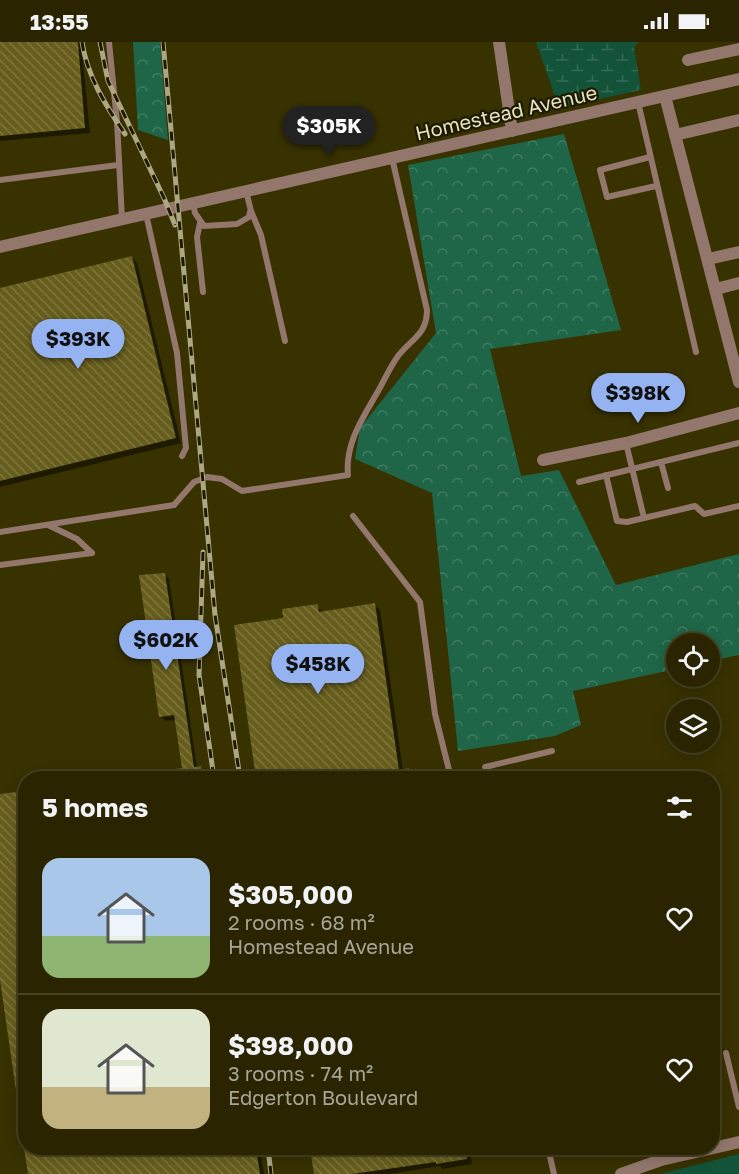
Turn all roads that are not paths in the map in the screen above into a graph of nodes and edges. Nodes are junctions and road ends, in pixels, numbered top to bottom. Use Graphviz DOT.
graph roads {
  1 [pos="109,42"];
  2 [pos="499,42"];
  3 [pos="739,48"];
  4 [pos="688,60"];
  5 [pos="739,79"];
  6 [pos="665,96"];
  7 [pos="638,102"];
  8 [pos="739,120"];
  9 [pos="512,131"];
  10 [pos="675,135"];
  11 [pos="650,157"];
  12 [pos="392,158"];
  13 [pos="118,165"];
  14 [pos="0,180"];
  15 [pos="656,186"];
  16 [pos="246,191"];
  17 [pos="193,203"];
  18 [pos="251,211"];
  19 [pos="146,214"];
  20 [pos="122,219"];
  21 [pos="200,223"];
  22 [pos="0,247"];
  23 [pos="739,252"];
  24 [pos="708,259"];
  25 [pos="739,284"];
  26 [pos="716,289"];
  27 [pos="203,292"];
  28 [pos="285,341"];
  29 [pos="696,352"];
  30 [pos="739,382"];
  31 [pos="739,413"];
  32 [pos="626,442"];
  33 [pos="739,443"];
  34 [pos="182,456"];
  35 [pos="543,460"];
  36 [pos="661,462"];
  37 [pos="632,469"];
  38 [pos="606,475"];
  39 [pos="579,482"];
  40 [pos="668,488"];
  41 [pos="739,506"];
  42 [pos="353,516"];
  43 [pos="644,518"];
  44 [pos="46,524"];
  45 [pos="0,532"];
  46 [pos="0,565"];
  47 [pos="552,751"];
  48 [pos="485,767"];
  49 [pos="449,771"];
  50 [pos="726,1053"];
  51 [pos="739,1107"];
  52 [pos="739,1142"];
  53 [pos="720,1145"];
  54 [pos="550,1155"];
  55 [pos="670,1155"];
  56 [pos="554,1174"];
  57 [pos="621,1174"];
  1 -- 13 [label="lane"];
  2 -- 9 [label="street"];
  3 -- 4 [label="street"];
  5 -- 6 [label="street, Homestead Avenue"];
  6 -- 7 [label="street, Homestead Avenue"];
  6 -- 10 [label="street"];
  7 -- 9 [label="street, Homestead Avenue"];
  7 -- 11 [label="lane"];
  8 -- 10 [label="street"];
  9 -- 12 [label="street, Homestead Avenue"];
  10 -- 24 [label="street"];
  11 -- 15 [label="lane"];
  11 -- 15 [label="lane"];
  12 -- 16 [label="street, Homestead Avenue"];
  12 -- 44 [label="lane"];
  13 -- 14 [label="lane"];
  13 -- 20 [label="lane"];
  15 -- 29 [label="lane"];
  16 -- 17 [label="street, Homestead Avenue"];
  16 -- 18 [label="lane"];
  17 -- 19 [label="street, Homestead Avenue"];
  17 -- 21 [label="lane"];
  18 -- 21 [label="lane"];
  18 -- 28 [label="lane"];
  19 -- 20 [label="street, Homestead Avenue"];
  19 -- 34 [label="lane"];
  20 -- 22 [label="street, Homestead Avenue"];
  21 -- 27 [label="lane"];
  23 -- 24 [label="street"];
  24 -- 26 [label="street"];
  25 -- 26 [label="street"];
  26 -- 30 [label="street"];
  31 -- 32 [label="street"];
  32 -- 35 [label="street"];
  32 -- 37 [label="lane"];
  33 -- 36 [label="lane"];
  36 -- 37 [label="lane"];
  36 -- 40 [label="lane"];
  37 -- 38 [label="lane"];
  37 -- 43 [label="lane"];
  38 -- 39 [label="lane"];
  38 -- 43 [label="lane"];
  41 -- 43 [label="lane"];
  42 -- 49 [label="lane"];
  44 -- 45 [label="lane"];
  44 -- 46 [label="lane"];
  47 -- 48 [label="lane"];
  50 -- 51 [label="lane"];
  52 -- 53 [label="street"];
  54 -- 56 [label="lane"];
  55 -- 57 [label="street"];
}
